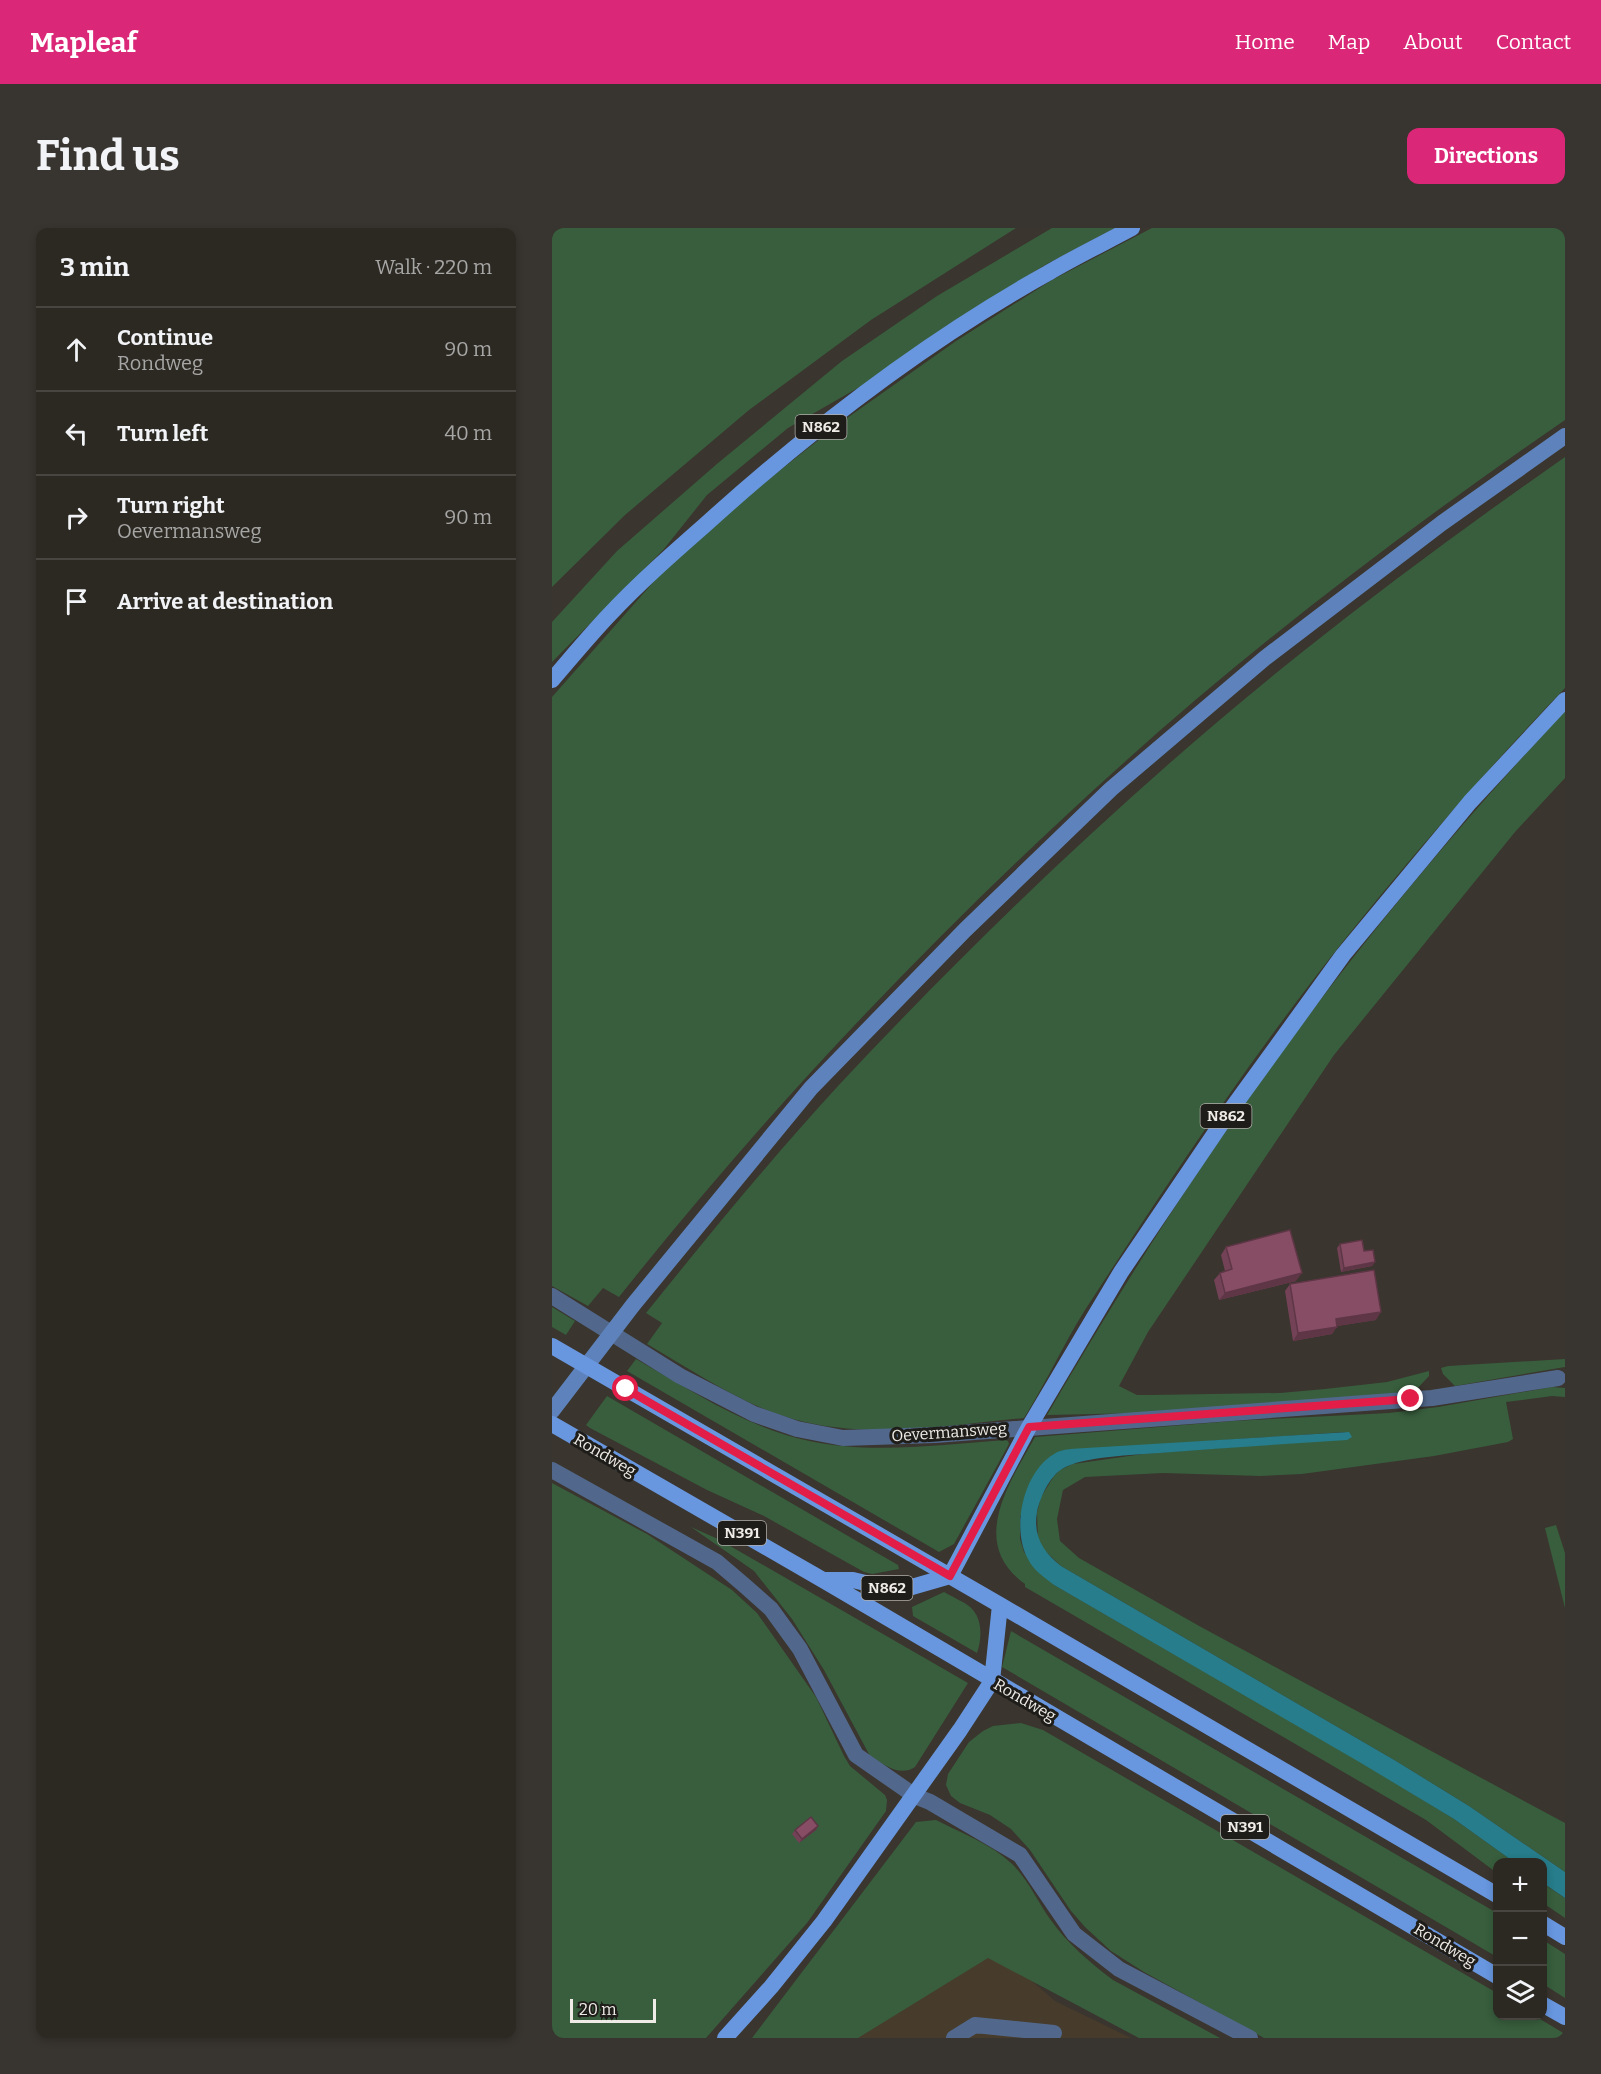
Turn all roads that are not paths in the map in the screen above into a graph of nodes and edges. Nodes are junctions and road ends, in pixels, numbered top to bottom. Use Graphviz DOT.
graph roads {
  1 [pos="1132,228"];
  2 [pos="1565,436"];
  3 [pos="552,680"];
  4 [pos="1565,700"];
  5 [pos="552,1296"];
  6 [pos="552,1346"];
  7 [pos="1558,1378"];
  8 [pos="552,1411"];
  9 [pos="552,1424"];
  10 [pos="1029,1427"];
  11 [pos="552,1470"];
  12 [pos="950,1576"];
  13 [pos="823,1580"];
  14 [pos="1000,1605"];
  15 [pos="992,1681"];
  16 [pos="915,1796"];
  17 [pos="1493,1893"];
  18 [pos="1547,1926"];
  19 [pos="1565,1937"];
  20 [pos="1493,1974"];
  21 [pos="1547,2007"];
  22 [pos="1565,2017"];
  23 [pos="1059,2036"];
  24 [pos="724,2038"];
  25 [pos="954,2038"];
  26 [pos="1250,2038"];
  1 -- 3 [label="main road, N862"];
  2 -- 8 [label="main road"];
  4 -- 10 [label="main road, N862"];
  5 -- 10 [label="street, Oevermansweg"];
  6 -- 12 [label="main road"];
  7 -- 10 [label="street, Oevermansweg"];
  9 -- 13 [label="main road, Rondweg / N391"];
  10 -- 12 [label="main road, N862"];
  11 -- 16 [label="street"];
  12 -- 13 [label="main road, N862"];
  12 -- 14 [label="main road"];
  13 -- 15 [label="main road, Rondweg / N391"];
  14 -- 15 [label="main road"];
  14 -- 17 [label="main road"];
  15 -- 16 [label="main road"];
  15 -- 20 [label="main road, Rondweg / N391"];
  16 -- 24 [label="main road"];
  16 -- 26 [label="street"];
  18 -- 19 [label="main road"];
  21 -- 22 [label="main road"];
  23 -- 25 [label="street"];
}
